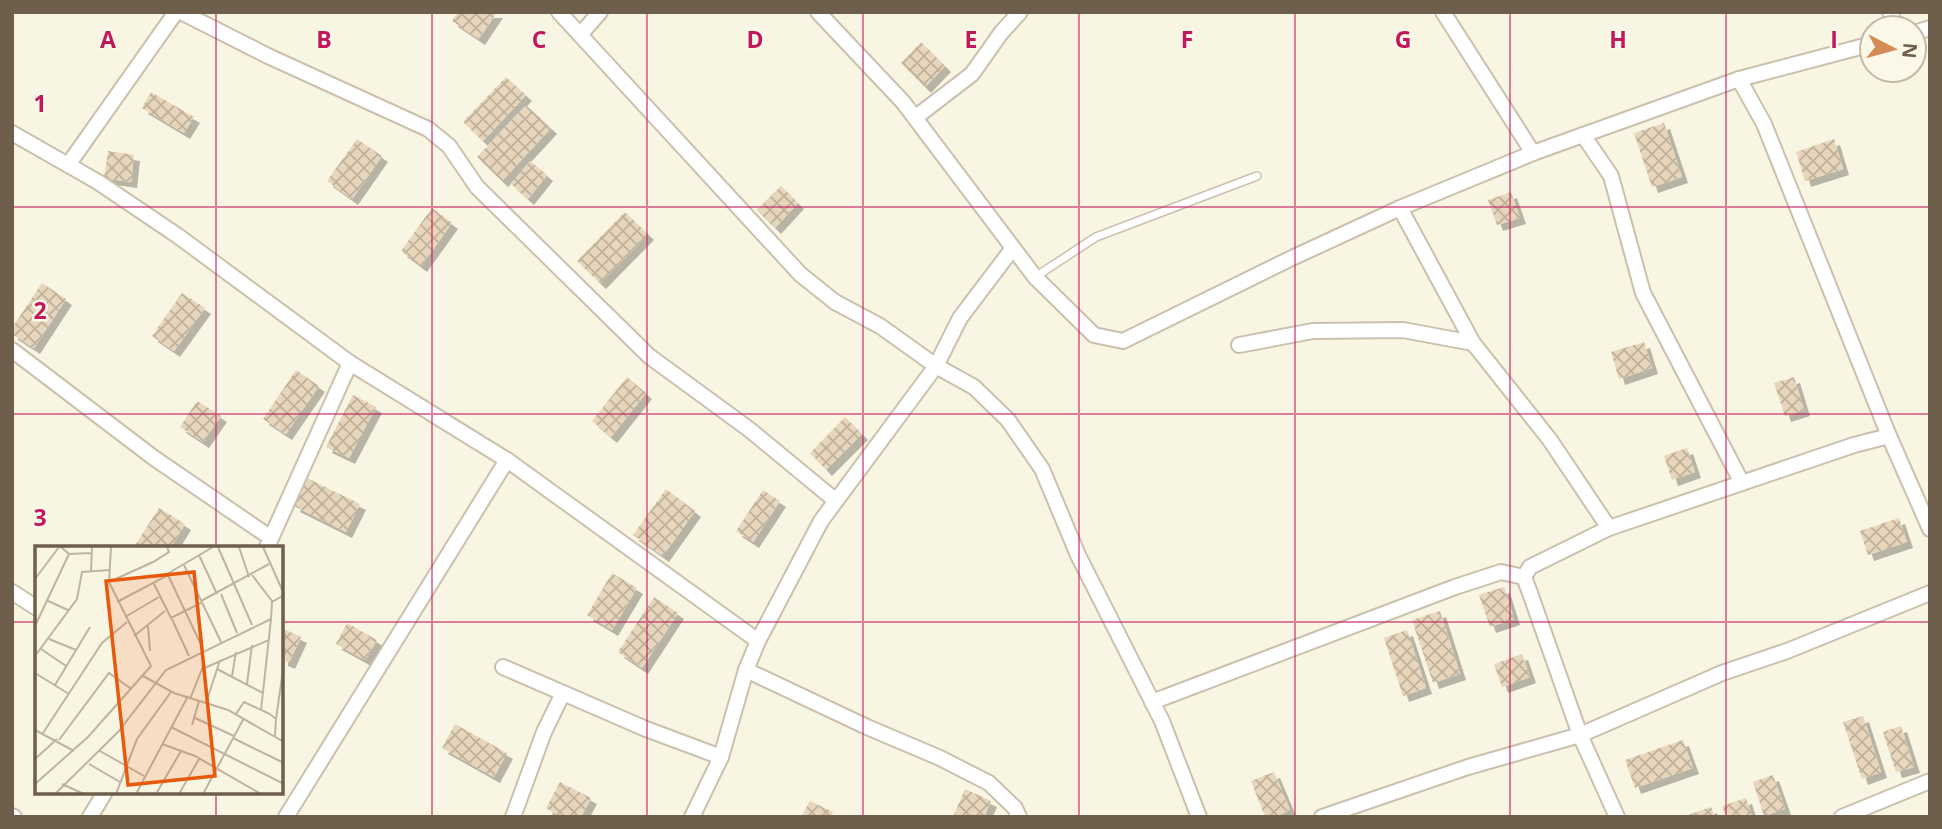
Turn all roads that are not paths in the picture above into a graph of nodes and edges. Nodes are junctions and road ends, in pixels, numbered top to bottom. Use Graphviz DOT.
graph roads {
  1 [pos="178,12"];
  2 [pos="559,12"];
  3 [pos="600,12"];
  4 [pos="818,12"];
  5 [pos="1020,12"];
  6 [pos="1443,12"];
  7 [pos="580,35"];
  8 [pos="1858,48"];
  9 [pos="1739,79"];
  10 [pos="916,117"];
  11 [pos="12,133"];
  12 [pos="1583,135"];
  13 [pos="1533,153"];
  14 [pos="68,165"];
  15 [pos="1256,176"];
  16 [pos="1400,208"];
  17 [pos="1013,248"];
  18 [pos="1035,277"];
  19 [pos="1473,343"];
  20 [pos="1239,345"];
  21 [pos="12,350"];
  22 [pos="350,363"];
  23 [pos="936,366"];
  24 [pos="1889,436"];
  25 [pos="507,460"];
  26 [pos="1742,483"];
  27 [pos="836,501"];
  28 [pos="1609,527"];
  29 [pos="1930,529"];
  30 [pos="269,543"];
  31 [pos="1524,578"];
  32 [pos="12,592"];
  33 [pos="1930,593"];
  34 [pos="35,607"];
  35 [pos="758,641"];
  36 [pos="503,667"];
  37 [pos="746,670"];
  38 [pos="563,693"];
  39 [pos="1152,702"];
  40 [pos="1580,735"];
  41 [pos="721,757"];
  42 [pos="1930,781"];
  43 [pos="105,794"];
  44 [pos="90,817"];
  45 [pos="286,817"];
  46 [pos="513,817"];
  47 [pos="692,817"];
  48 [pos="1019,817"];
  49 [pos="1199,817"];
  50 [pos="1322,817"];
  51 [pos="1618,817"];
  52 [pos="1842,817"];
  1 -- 14 [label="street"];
  1 -- 27 [label="street"];
  2 -- 7 [label="street"];
  3 -- 7 [label="street"];
  4 -- 10 [label="street"];
  5 -- 10 [label="street"];
  6 -- 13 [label="street"];
  7 -- 23 [label="street"];
  8 -- 9 [label="street"];
  9 -- 12 [label="street"];
  9 -- 24 [label="street"];
  10 -- 17 [label="street"];
  11 -- 14 [label="street"];
  12 -- 13 [label="street"];
  12 -- 26 [label="street"];
  13 -- 16 [label="street"];
  14 -- 22 [label="street"];
  15 -- 18 [label="lane"];
  16 -- 18 [label="street"];
  16 -- 19 [label="street"];
  17 -- 18 [label="street"];
  17 -- 23 [label="street"];
  19 -- 20 [label="street"];
  19 -- 28 [label="street"];
  21 -- 30 [label="street"];
  22 -- 25 [label="street"];
  22 -- 30 [label="street"];
  23 -- 27 [label="street"];
  23 -- 39 [label="street"];
  24 -- 26 [label="street"];
  24 -- 29 [label="street"];
  25 -- 35 [label="street"];
  25 -- 45 [label="street"];
  26 -- 28 [label="street"];
  27 -- 35 [label="street"];
  28 -- 31 [label="street"];
  31 -- 39 [label="street"];
  31 -- 40 [label="street"];
  32 -- 34 [label="street"];
  33 -- 40 [label="street"];
  35 -- 37 [label="street"];
  36 -- 38 [label="street"];
  37 -- 41 [label="street"];
  37 -- 48 [label="street"];
  38 -- 41 [label="street"];
  38 -- 46 [label="street"];
  39 -- 49 [label="street"];
  40 -- 50 [label="street"];
  40 -- 51 [label="street"];
  41 -- 47 [label="street"];
  42 -- 52 [label="street"];
  43 -- 44 [label="street"];
}
